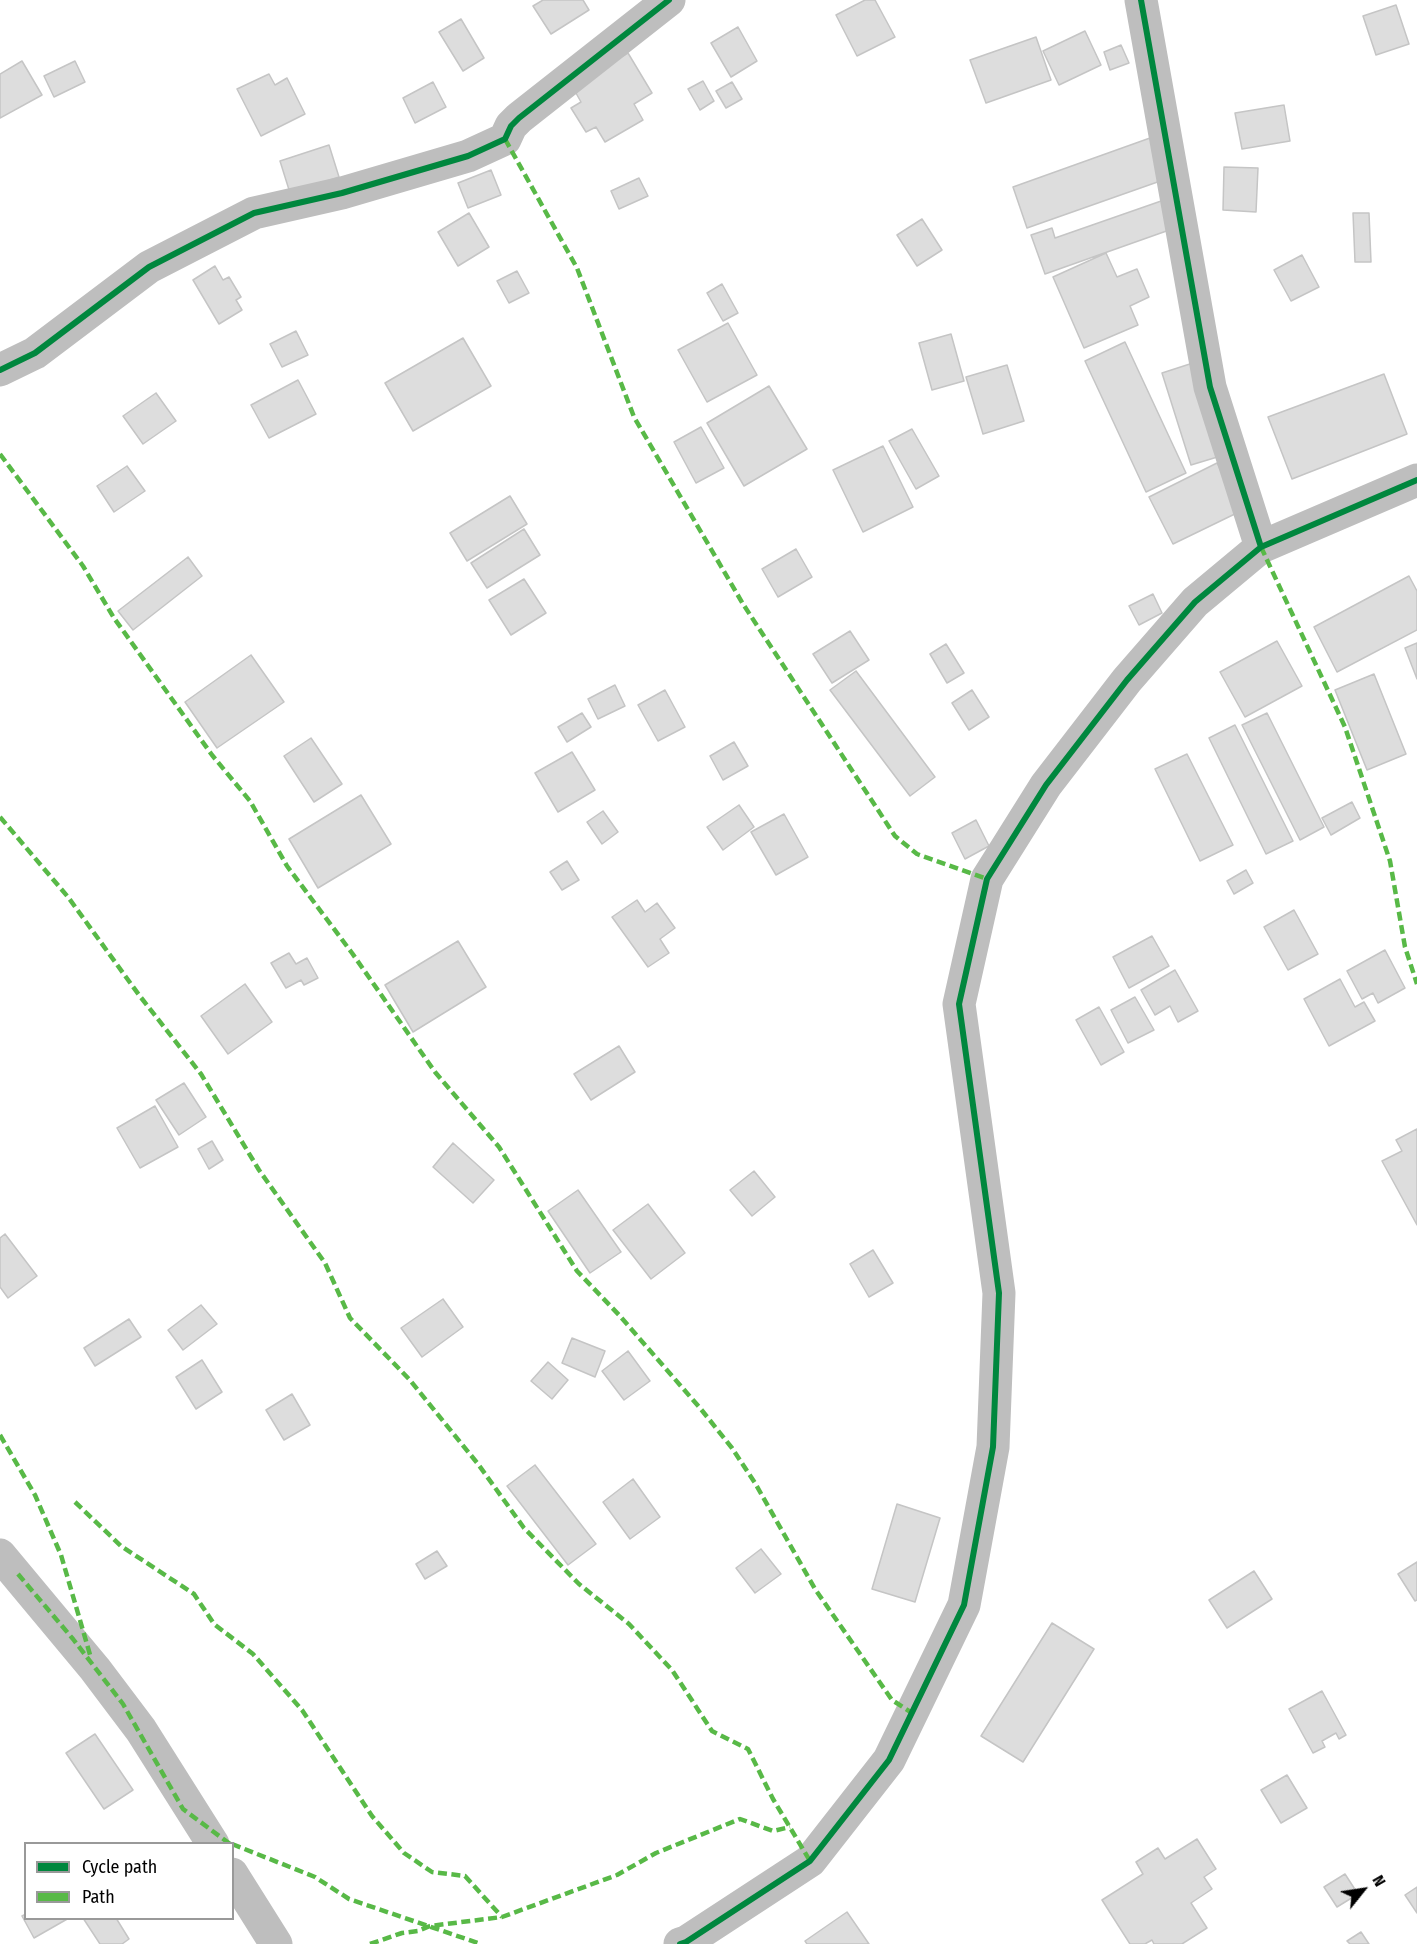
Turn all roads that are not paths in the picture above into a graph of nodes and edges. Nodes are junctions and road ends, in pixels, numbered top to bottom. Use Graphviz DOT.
graph roads {
  1 [pos="669,0"];
  2 [pos="1141,0"];
  3 [pos="0,370"];
  4 [pos="1417,480"];
  5 [pos="1261,547"];
  6 [pos="0,1555"];
  7 [pos="212,1842"];
  8 [pos="234,1877"];
  9 [pos="276,1944"];
  10 [pos="680,1944"];
  1 -- 3 [label="street"];
  2 -- 5 [label="street"];
  4 -- 5 [label="street"];
  5 -- 10 [label="street"];
  6 -- 7 [label="street"];
  8 -- 9 [label="street"];
}
